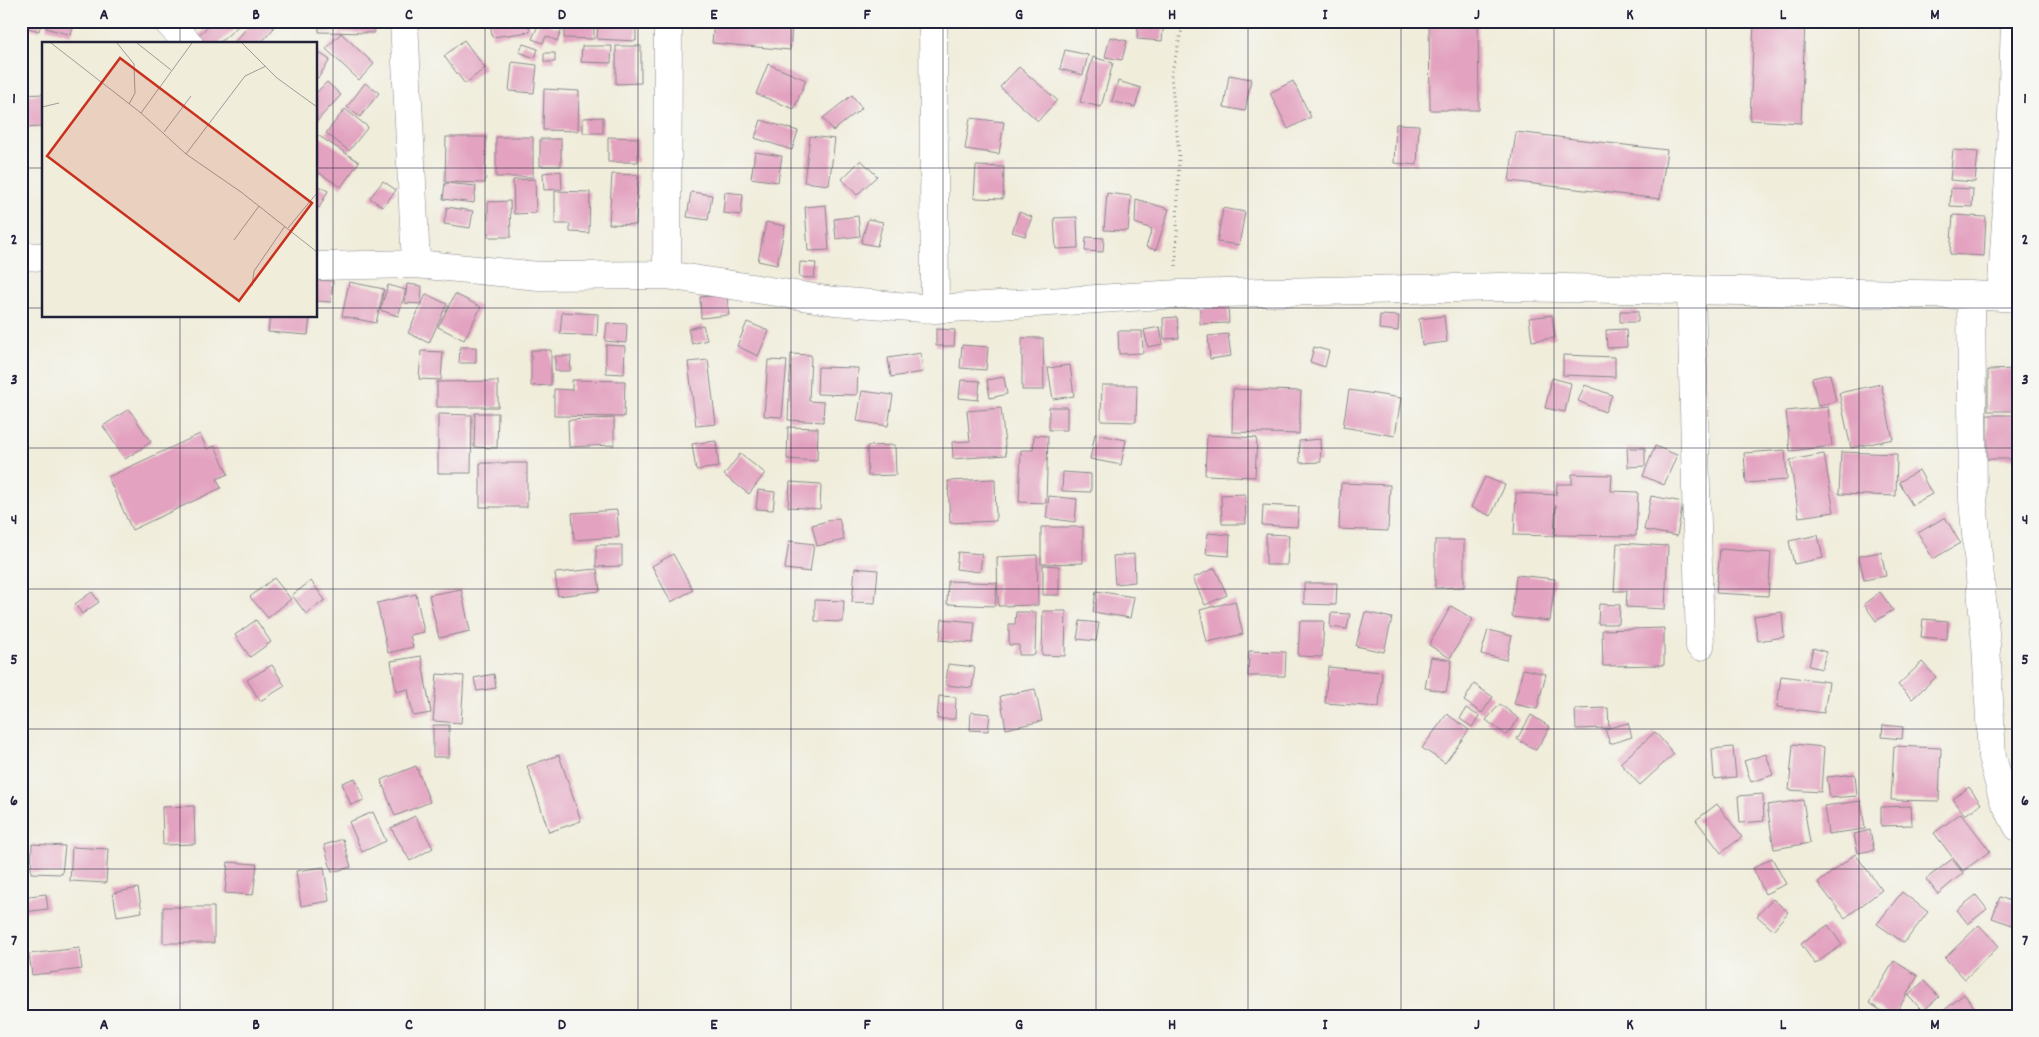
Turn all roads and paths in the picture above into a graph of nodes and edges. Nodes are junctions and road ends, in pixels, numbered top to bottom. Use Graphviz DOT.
graph roads {
  1 [pos="167,21"];
  2 [pos="404,21"];
  3 [pos="668,21"];
  4 [pos="933,21"];
  5 [pos="1184,21"];
  6 [pos="2015,21"];
  7 [pos="187,42"];
  8 [pos="21,256"];
  9 [pos="42,257"];
  10 [pos="416,264"];
  11 [pos="318,266"];
  12 [pos="667,275"];
  13 [pos="1691,290"];
  14 [pos="1179,294"];
  15 [pos="1971,295"];
  16 [pos="2009,298"];
  17 [pos="935,309"];
  18 [pos="1700,646"];
  19 [pos="2018,826"];
  1 -- 7 [label="street"];
  2 -- 10 [label="street"];
  3 -- 12 [label="street"];
  4 -- 17 [label="street"];
  5 -- 14 [label="path"];
  6 -- 16 [label="street"];
  8 -- 9 [label="street"];
  10 -- 11 [label="street"];
  10 -- 12 [label="street"];
  12 -- 17 [label="street"];
  13 -- 14 [label="street"];
  13 -- 15 [label="street"];
  13 -- 18 [label="street"];
  14 -- 17 [label="street"];
  15 -- 16 [label="street"];
  15 -- 19 [label="street"];
}
